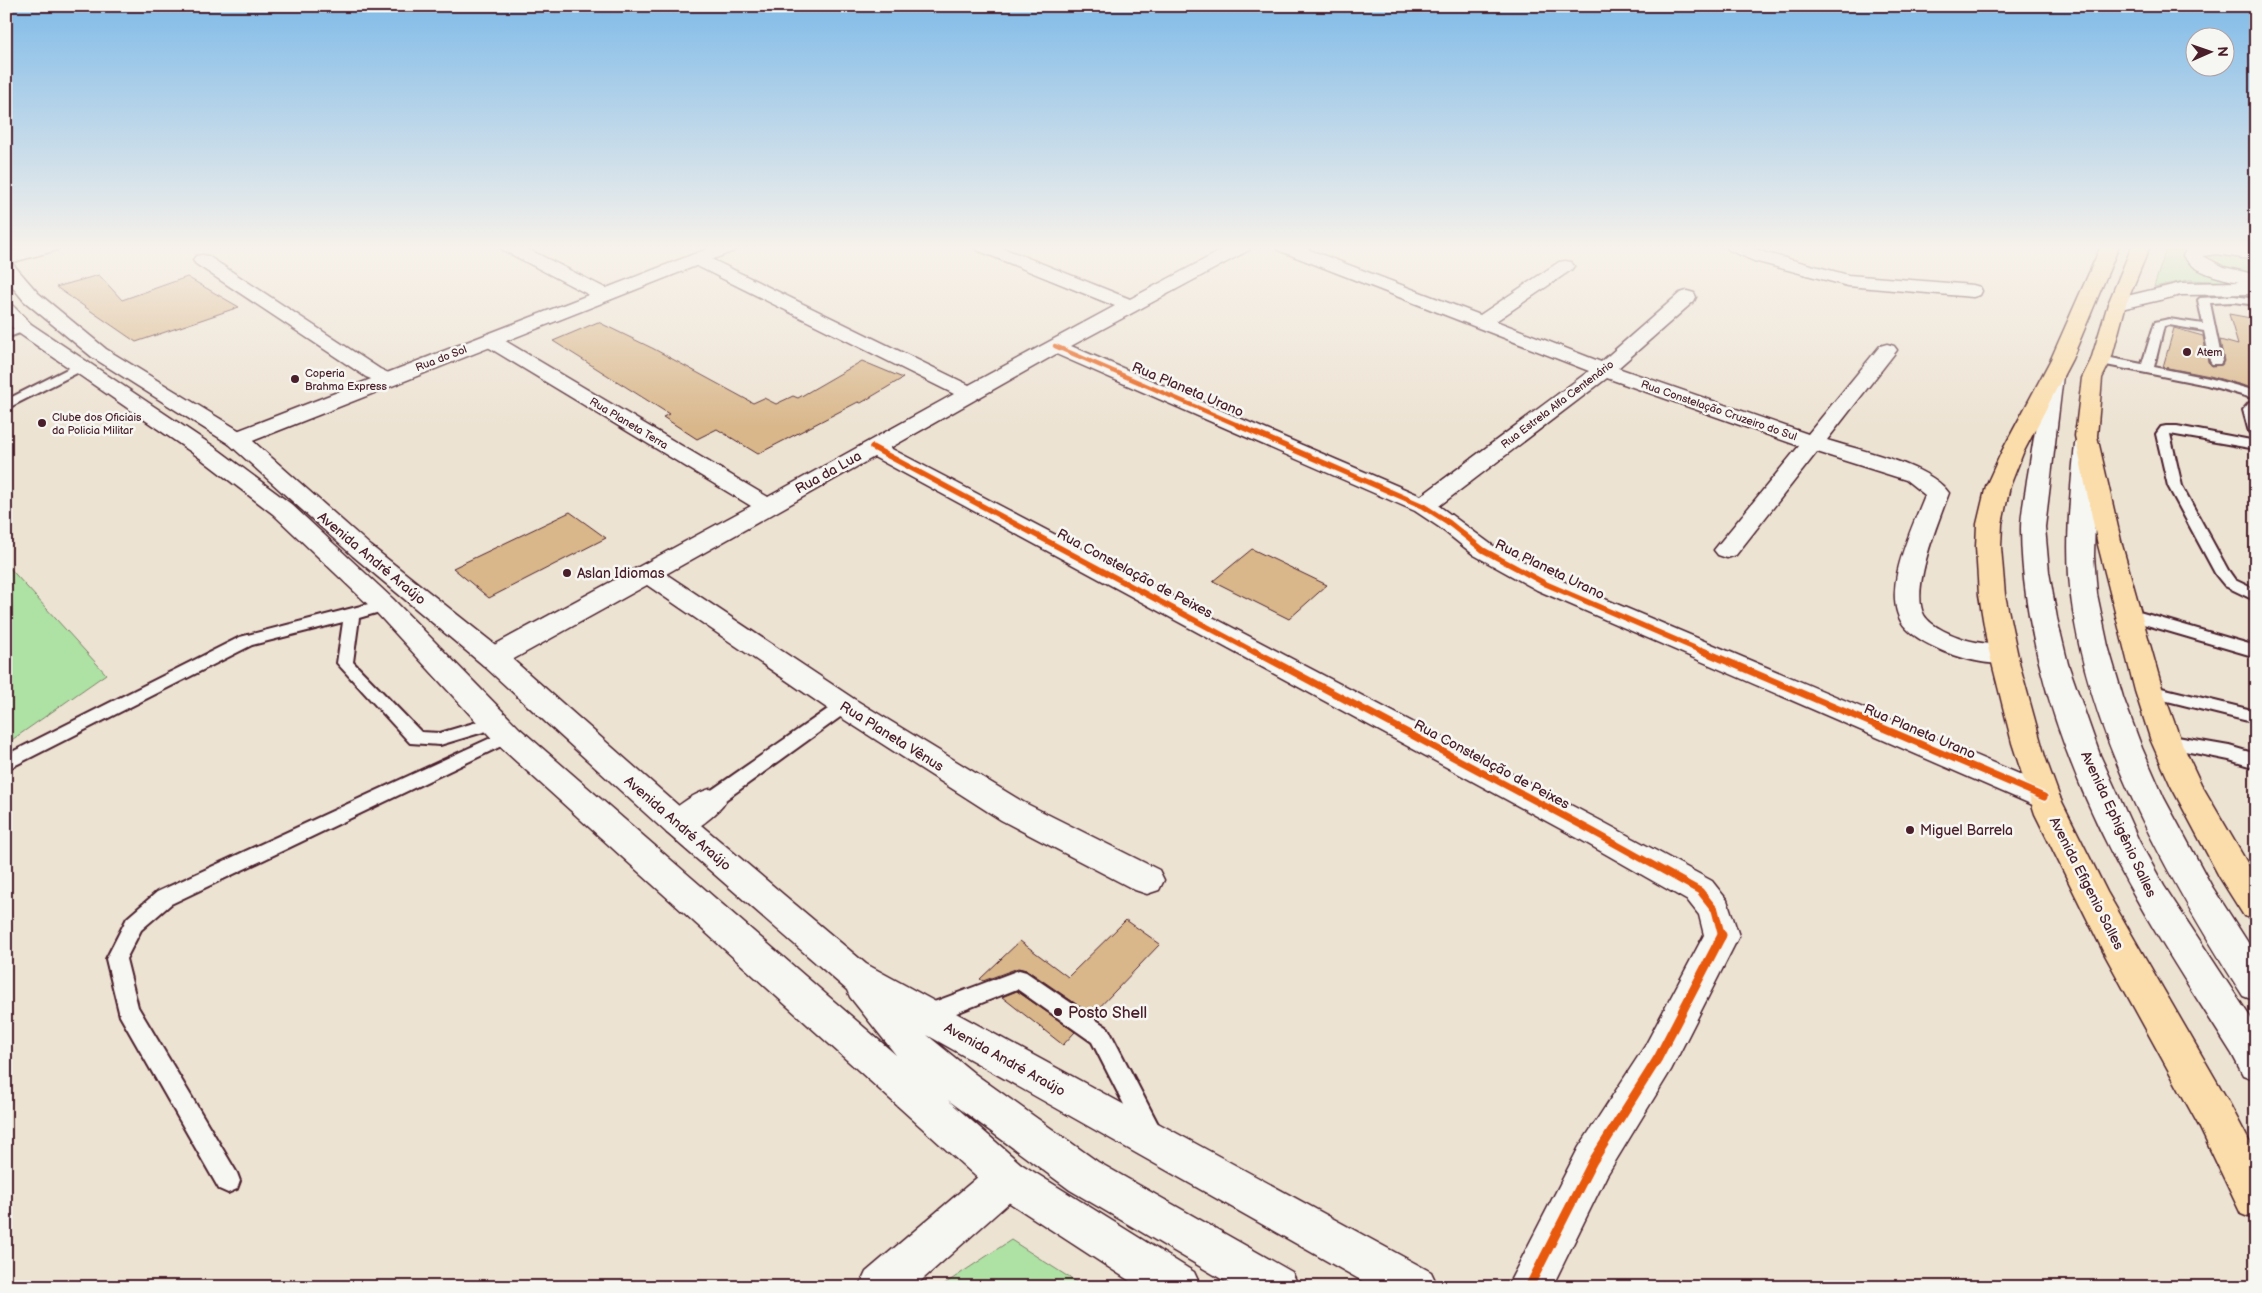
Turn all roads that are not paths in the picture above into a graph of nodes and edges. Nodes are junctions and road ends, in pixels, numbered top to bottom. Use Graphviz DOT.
graph roads {
  1 [pos="41,306"];
  2 [pos="272,306"];
  3 [pos="575,306"];
  4 [pos="793,306"];
  5 [pos="1130,306"];
  6 [pos="1441,306"];
  7 [pos="1506,306"];
  8 [pos="1676,306"];
  9 [pos="2084,306"];
  10 [pos="2116,306"];
  11 [pos="2205,306"];
  12 [pos="1482,323"];
  13 [pos="12,324"];
  14 [pos="2209,328"];
  15 [pos="490,340"];
  16 [pos="1055,346"];
  17 [pos="1887,350"];
  18 [pos="2101,360"];
  19 [pos="2216,361"];
  20 [pos="79,367"];
  21 [pos="2147,369"];
  22 [pos="1604,370"];
  23 [pos="2053,376"];
  24 [pos="386,379"];
  25 [pos="970,394"];
  26 [pos="2254,401"];
  27 [pos="6,404"];
  28 [pos="2256,432"];
  29 [pos="2086,436"];
  30 [pos="237,439"];
  31 [pos="1812,442"];
  32 [pos="2256,445"];
  33 [pos="872,447"];
  34 [pos="767,506"];
  35 [pos="1422,506"];
  36 [pos="1727,550"];
  37 [pos="648,574"];
  38 [pos="2256,596"];
  39 [pos="384,606"];
  40 [pos="351,614"];
  41 [pos="2129,614"];
  42 [pos="2256,652"];
  43 [pos="2002,655"];
  44 [pos="493,658"];
  45 [pos="2149,691"];
  46 [pos="844,706"];
  47 [pos="2256,717"];
  48 [pos="501,729"];
  49 [pos="2166,741"];
  50 [pos="2256,761"];
  51 [pos="6,763"];
  52 [pos="2044,797"];
  53 [pos="710,801"];
  54 [pos="678,824"];
  55 [pos="1147,880"];
  56 [pos="2256,906"];
  57 [pos="853,975"];
  58 [pos="2256,986"];
  59 [pos="925,1015"];
  60 [pos="2256,1064"];
  61 [pos="1154,1141"];
  62 [pos="1007,1178"];
  63 [pos="228,1181"];
  64 [pos="2256,1199"];
  65 [pos="881,1287"];
  66 [pos="1179,1287"];
  67 [pos="1277,1287"];
  68 [pos="1416,1287"];
  69 [pos="1529,1287"];
  1 -- 30 [label="street, Avenida André Araújo"];
  2 -- 24 [label="street"];
  3 -- 15 [label="street, Rua do Sol"];
  4 -- 25 [label="street"];
  5 -- 16 [label="street, Rua da Lua"];
  6 -- 12 [label="street, Rua Constelação Cruzeiro do Sul"];
  7 -- 12 [label="street"];
  8 -- 22 [label="street, Rua Estrela Alfa Centenário"];
  9 -- 23 [label="main road, Avenida Ephigênio Salles"];
  10 -- 18 [label="main road"];
  11 -- 14 [label="lane"];
  12 -- 22 [label="street, Rua Constelação Cruzeiro do Sul"];
  13 -- 20 [label="street, Avenida André Araújo"];
  14 -- 19 [label="lane"];
  14 -- 21 [label="lane"];
  15 -- 24 [label="street, Rua do Sol"];
  15 -- 34 [label="street, Rua Planeta Terra"];
  16 -- 25 [label="street, Rua da Lua"];
  16 -- 35 [label="street, Rua Planeta Urano"];
  17 -- 31 [label="street"];
  18 -- 21 [label="lane"];
  18 -- 29 [label="main road"];
  20 -- 27 [label="lane"];
  20 -- 39 [label="street, Avenida André Araújo"];
  21 -- 26 [label="lane"];
  22 -- 31 [label="street, Rua Constelação Cruzeiro do Sul"];
  22 -- 35 [label="street, Rua Estrela Alfa Centenário"];
  23 -- 43 [label="main road, Avenida Efigenio Salles"];
  23 -- 60 [label="street, Avenida Ephigênio Salles"];
  24 -- 30 [label="street, Rua do Sol"];
  25 -- 33 [label="street, Rua da Lua"];
  26 -- 28 [label="lane"];
  29 -- 41 [label="main road"];
  29 -- 58 [label="street"];
  30 -- 44 [label="street, Avenida André Araújo"];
  31 -- 36 [label="street"];
  31 -- 43 [label="street, Rua Constelação Cruzeiro do Sul"];
  32 -- 38 [label="lane"];
  33 -- 34 [label="street, Rua da Lua"];
  33 -- 69 [label="street, Rua Constelação de Peixes"];
  34 -- 37 [label="street, Rua da Lua"];
  35 -- 52 [label="street, Rua Planeta Urano"];
  37 -- 44 [label="street, Rua da Lua"];
  37 -- 46 [label="street, Rua Planeta Vênus"];
  39 -- 40 [label="lane"];
  39 -- 48 [label="street, Avenida André Araújo"];
  40 -- 48 [label="lane"];
  40 -- 51 [label="lane"];
  41 -- 42 [label="lane"];
  41 -- 45 [label="main road"];
  43 -- 52 [label="main road, Avenida Efigenio Salles"];
  44 -- 54 [label="street, Avenida André Araújo"];
  45 -- 47 [label="lane"];
  45 -- 49 [label="main road"];
  46 -- 53 [label="lane"];
  46 -- 55 [label="street, Rua Planeta Vênus"];
  48 -- 62 [label="street, Avenida André Araújo"];
  48 -- 63 [label="lane"];
  49 -- 50 [label="lane"];
  49 -- 56 [label="main road"];
  52 -- 64 [label="main road, Avenida Efigenio Salles"];
  53 -- 54 [label="street"];
  54 -- 57 [label="street, Avenida André Araújo"];
  57 -- 59 [label="street, Avenida André Araújo"];
  57 -- 67 [label="street"];
  59 -- 61 [label="street, Avenida André Araújo"];
  59 -- 61 [label="lane"];
  61 -- 68 [label="street, Avenida André Araújo"];
  62 -- 65 [label="street"];
  62 -- 66 [label="street, Avenida André Araújo"];
}
